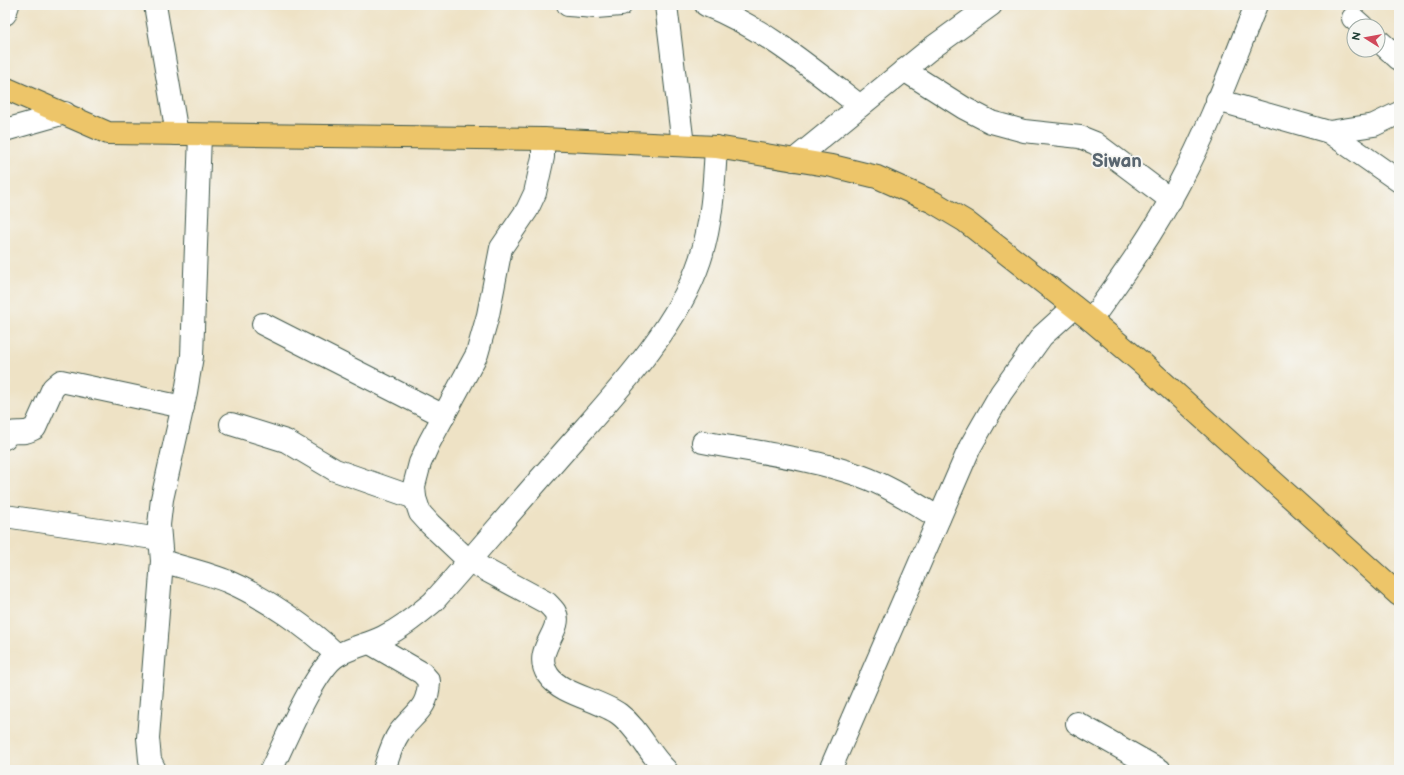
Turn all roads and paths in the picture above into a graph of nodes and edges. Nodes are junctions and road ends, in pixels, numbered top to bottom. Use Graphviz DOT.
graph roads {
  1 [pos="8,5"];
  2 [pos="155,5"];
  3 [pos="568,5"];
  4 [pos="621,5"];
  5 [pos="666,5"];
  6 [pos="706,5"];
  7 [pos="991,5"];
  8 [pos="1256,5"];
  9 [pos="738,12"];
  10 [pos="5,14"];
  11 [pos="1386,47"];
  12 [pos="1399,59"];
  13 [pos="904,70"];
  14 [pos="5,88"];
  15 [pos="1217,100"];
  16 [pos="860,106"];
  17 [pos="65,113"];
  18 [pos="1399,113"];
  19 [pos="5,130"];
  20 [pos="1329,132"];
  21 [pos="177,134"];
  22 [pos="200,135"];
  23 [pos="543,139"];
  24 [pos="684,145"];
  25 [pos="716,147"];
  26 [pos="794,160"];
  27 [pos="1399,181"];
  28 [pos="1170,200"];
  29 [pos="1074,306"];
  30 [pos="1092,320"];
  31 [pos="263,324"];
  32 [pos="183,407"];
  33 [pos="444,416"];
  34 [pos="231,424"];
  35 [pos="5,438"];
  36 [pos="703,442"];
  37 [pos="415,498"];
  38 [pos="5,516"];
  39 [pos="939,518"];
  40 [pos="160,539"];
  41 [pos="162,561"];
  42 [pos="469,561"];
  43 [pos="1399,595"];
  44 [pos="370,643"];
  45 [pos="337,655"];
  46 [pos="1077,723"];
  47 [pos="155,770"];
  48 [pos="271,770"];
  49 [pos="384,770"];
  50 [pos="666,770"];
  51 [pos="830,770"];
  52 [pos="1160,770"];
  1 -- 10 [label="street"];
  2 -- 21 [label="street"];
  3 -- 4 [label="street"];
  5 -- 24 [label="street"];
  6 -- 9 [label="street"];
  7 -- 13 [label="street"];
  8 -- 15 [label="street"];
  9 -- 16 [label="street"];
  11 -- 12 [label="street"];
  13 -- 16 [label="street"];
  13 -- 28 [label="street"];
  14 -- 17 [label="main road"];
  15 -- 20 [label="street"];
  15 -- 28 [label="street"];
  16 -- 26 [label="street"];
  17 -- 19 [label="street"];
  17 -- 21 [label="main road"];
  18 -- 20 [label="street"];
  20 -- 27 [label="street"];
  21 -- 22 [label="main road"];
  22 -- 23 [label="main road"];
  22 -- 32 [label="street"];
  23 -- 24 [label="main road"];
  23 -- 33 [label="street"];
  24 -- 25 [label="main road"];
  25 -- 26 [label="main road"];
  25 -- 42 [label="street"];
  26 -- 29 [label="main road"];
  28 -- 30 [label="street"];
  29 -- 30 [label="main road"];
  29 -- 39 [label="street"];
  30 -- 43 [label="main road"];
  31 -- 33 [label="street"];
  32 -- 35 [label="street"];
  32 -- 40 [label="street"];
  33 -- 37 [label="street"];
  34 -- 37 [label="street"];
  36 -- 39 [label="street"];
  37 -- 42 [label="street"];
  38 -- 40 [label="street"];
  39 -- 51 [label="street"];
  40 -- 41 [label="street"];
  41 -- 45 [label="street"];
  41 -- 47 [label="street"];
  42 -- 44 [label="street"];
  42 -- 50 [label="street"];
  44 -- 45 [label="street"];
  44 -- 49 [label="street"];
  45 -- 48 [label="street"];
  46 -- 52 [label="street"];
}
